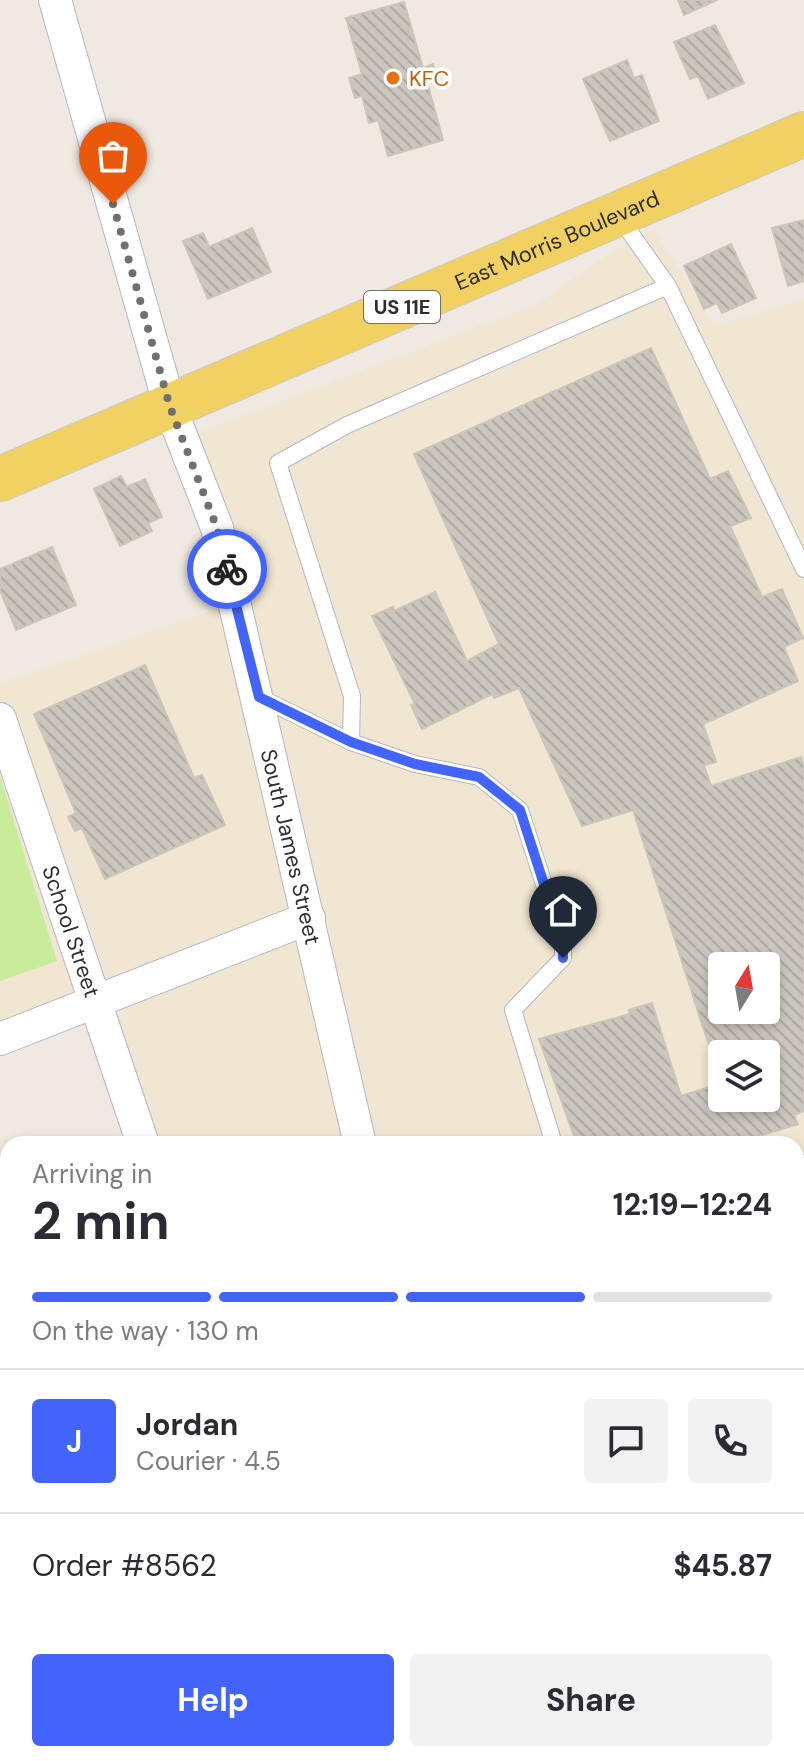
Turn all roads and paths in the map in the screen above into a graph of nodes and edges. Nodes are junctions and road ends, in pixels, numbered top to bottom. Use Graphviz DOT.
graph roads {
  1 [pos="55,0"];
  2 [pos="804,134"];
  3 [pos="617,215"];
  4 [pos="668,286"];
  5 [pos="170,407"];
  6 [pos="0,479"];
  7 [pos="804,569"];
  8 [pos="259,697"];
  9 [pos="0,719"];
  10 [pos="351,742"];
  11 [pos="309,918"];
  12 [pos="93,1001"];
  13 [pos="0,1039"];
  14 [pos="140,1136"];
  15 [pos="358,1136"];
  16 [pos="552,1136"];
  1 -- 5 [label="street, South James Street"];
  2 -- 3 [label="main road, East Morris Boulevard / US 11E"];
  3 -- 4 [label="lane"];
  3 -- 5 [label="main road, East Morris Boulevard / US 11E"];
  4 -- 7 [label="lane"];
  4 -- 10 [label="lane"];
  5 -- 6 [label="main road, East Morris Boulevard / US 11E"];
  5 -- 8 [label="street, South James Street"];
  8 -- 10 [label="lane"];
  8 -- 11 [label="street, South James Street"];
  9 -- 12 [label="street, School Street"];
  10 -- 16 [label="lane"];
  11 -- 12 [label="street"];
  11 -- 15 [label="street, South James Street"];
  12 -- 13 [label="street"];
  12 -- 14 [label="street, School Street"];
}
